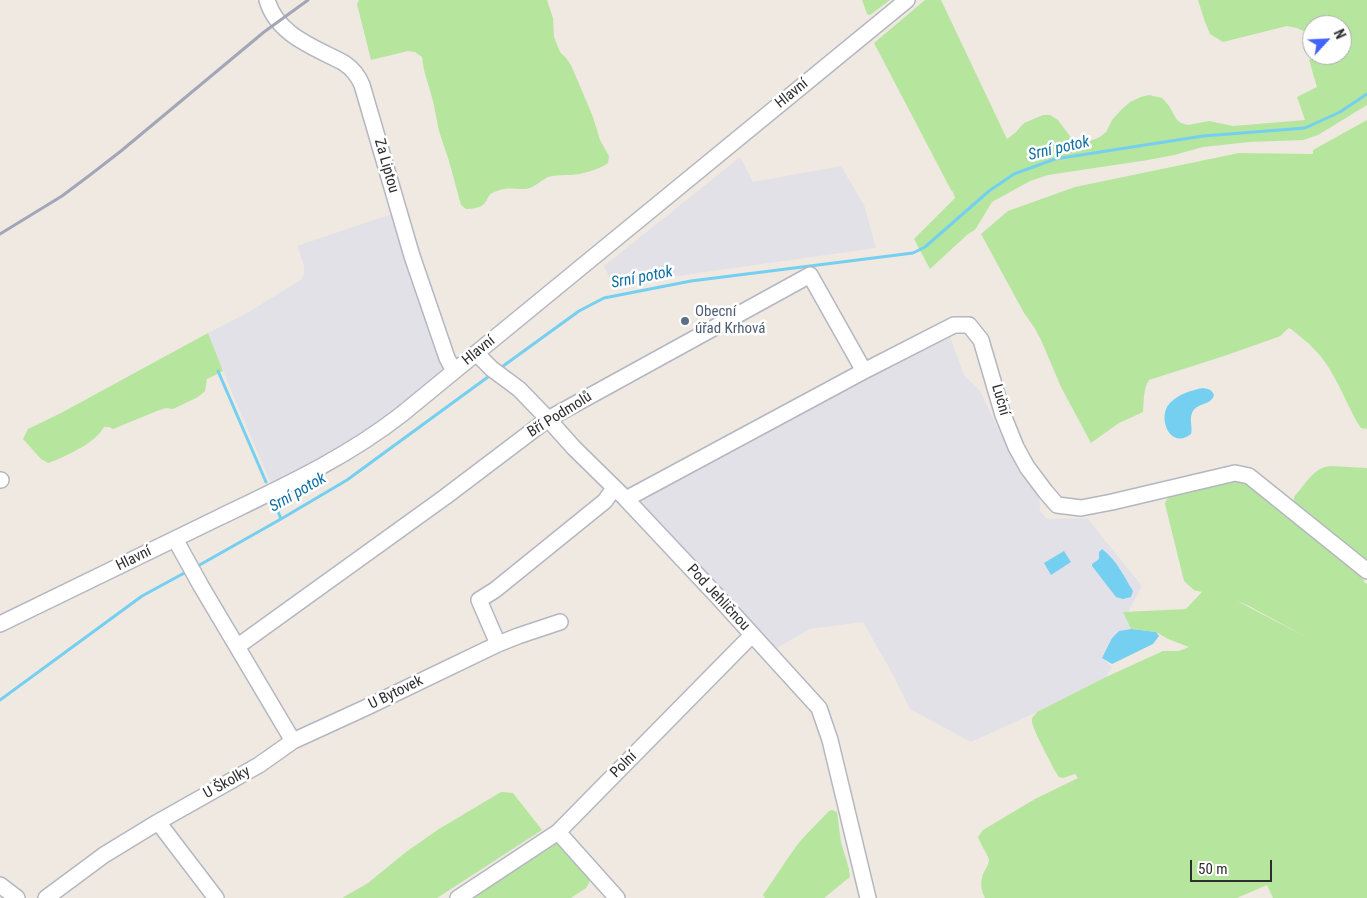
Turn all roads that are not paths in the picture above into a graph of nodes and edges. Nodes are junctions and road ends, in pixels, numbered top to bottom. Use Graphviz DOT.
graph roads {
  1 [pos="267,0"];
  2 [pos="908,0"];
  3 [pos="476,353"];
  4 [pos="454,371"];
  5 [pos="864,371"];
  6 [pos="548,419"];
  7 [pos="614,488"];
  8 [pos="626,499"];
  9 [pos="175,539"];
  10 [pos="1367,570"];
  11 [pos="560,622"];
  12 [pos="0,624"];
  13 [pos="752,635"];
  14 [pos="498,644"];
  15 [pos="238,646"];
  16 [pos="294,741"];
  17 [pos="158,822"];
  18 [pos="558,832"];
  19 [pos="0,885"];
  20 [pos="17,898"];
  21 [pos="46,898"];
  22 [pos="216,898"];
  23 [pos="458,898"];
  24 [pos="617,898"];
  25 [pos="868,898"];
  1 -- 4 [label="street, Za Liptou"];
  2 -- 3 [label="street, Hlavní"];
  3 -- 4 [label="street, Hlavní"];
  3 -- 6 [label="street, Pod Jehličnou"];
  4 -- 9 [label="street, Hlavní"];
  5 -- 6 [label="street, Bří Podmolů"];
  5 -- 8 [label="street, Luční"];
  5 -- 10 [label="street, Luční"];
  6 -- 7 [label="street, Pod Jehličnou"];
  6 -- 15 [label="street, Bří Podmolů"];
  7 -- 8 [label="street, Pod Jehličnou"];
  7 -- 14 [label="street"];
  8 -- 13 [label="street, Pod Jehličnou"];
  9 -- 12 [label="street, Hlavní"];
  9 -- 15 [label="street"];
  11 -- 14 [label="street, U Bytovek"];
  13 -- 18 [label="street, Polní"];
  13 -- 25 [label="street, Pod Jehličnou"];
  14 -- 16 [label="street, U Bytovek"];
  15 -- 16 [label="street"];
  16 -- 17 [label="street, U Školky"];
  17 -- 21 [label="street, U Školky"];
  17 -- 22 [label="street"];
  18 -- 23 [label="street, Polní"];
  18 -- 24 [label="street"];
  19 -- 20 [label="street"];
}
